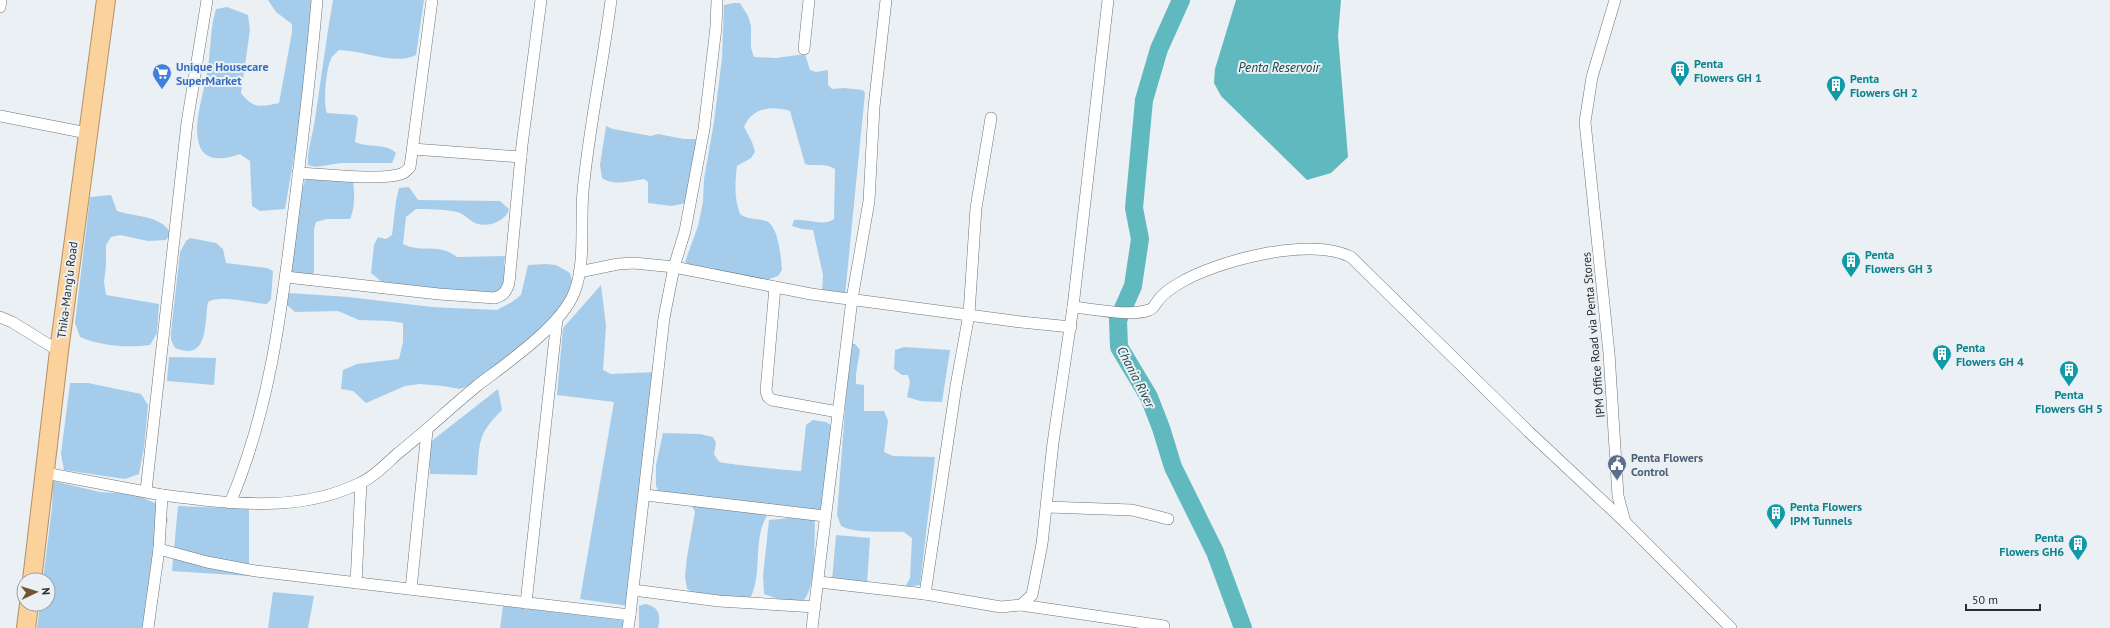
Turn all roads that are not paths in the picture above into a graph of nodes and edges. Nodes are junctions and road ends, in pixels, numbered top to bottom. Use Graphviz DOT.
graph roads {
  1 [pos="1,0"];
  2 [pos="106,0"];
  3 [pos="207,0"];
  4 [pos="317,0"];
  5 [pos="432,0"];
  6 [pos="541,0"];
  7 [pos="611,0"];
  8 [pos="717,0"];
  9 [pos="809,0"];
  10 [pos="886,0"];
  11 [pos="1108,0"];
  12 [pos="1615,0"];
  13 [pos="0,7"];
  14 [pos="804,49"];
  15 [pos="0,116"];
  16 [pos="991,118"];
  17 [pos="87,133"];
  18 [pos="413,149"];
  19 [pos="522,157"];
  20 [pos="298,173"];
  21 [pos="674,267"];
  22 [pos="579,272"];
  23 [pos="286,277"];
  24 [pos="775,287"];
  25 [pos="852,299"];
  26 [pos="1073,307"];
  27 [pos="969,314"];
  28 [pos="0,317"];
  29 [pos="558,319"];
  30 [pos="1071,327"];
  31 [pos="59,351"];
  32 [pos="838,412"];
  33 [pos="427,431"];
  34 [pos="45,473"];
  35 [pos="361,483"];
  36 [pos="146,491"];
  37 [pos="162,495"];
  38 [pos="645,495"];
  39 [pos="230,503"];
  40 [pos="1047,508"];
  41 [pos="825,516"];
  42 [pos="1168,519"];
  43 [pos="1625,522"];
  44 [pos="159,550"];
  45 [pos="33,572"];
  46 [pos="819,582"];
  47 [pos="356,583"];
  48 [pos="411,589"];
  49 [pos="633,590"];
  50 [pos="925,594"];
  51 [pos="526,603"];
  52 [pos="1021,605"];
  53 [pos="815,607"];
  54 [pos="28,612"];
  55 [pos="630,615"];
  56 [pos="1164,626"];
  57 [pos="26,628"];
  58 [pos="148,628"];
  59 [pos="628,628"];
  60 [pos="812,628"];
  61 [pos="1731,628"];
  1 -- 13 [label="street"];
  2 -- 17 [label="highway, Thika-Mang'u Road"];
  3 -- 36 [label="street"];
  4 -- 20 [label="street"];
  5 -- 18 [label="street"];
  6 -- 19 [label="street"];
  7 -- 22 [label="street"];
  8 -- 21 [label="street"];
  9 -- 14 [label="street"];
  10 -- 25 [label="street"];
  11 -- 26 [label="street"];
  12 -- 43 [label="street, IPM Office Road via Penta Stores"];
  15 -- 17 [label="street"];
  16 -- 27 [label="street"];
  17 -- 31 [label="highway, Thika-Mang'u Road"];
  18 -- 19 [label="street"];
  18 -- 20 [label="street"];
  19 -- 23 [label="street"];
  20 -- 23 [label="street"];
  21 -- 22 [label="street"];
  21 -- 24 [label="street"];
  21 -- 38 [label="street"];
  22 -- 29 [label="street"];
  23 -- 39 [label="street"];
  24 -- 25 [label="street"];
  24 -- 32 [label="street"];
  25 -- 27 [label="street"];
  25 -- 32 [label="street"];
  26 -- 30 [label="street"];
  26 -- 43 [label="street"];
  27 -- 30 [label="street"];
  27 -- 50 [label="street"];
  28 -- 31 [label="street"];
  29 -- 33 [label="street"];
  29 -- 51 [label="street"];
  30 -- 40 [label="street"];
  31 -- 34 [label="highway, Thika-Mang'u Road"];
  32 -- 41 [label="street"];
  33 -- 35 [label="street"];
  33 -- 48 [label="street"];
  34 -- 36 [label="street"];
  34 -- 45 [label="highway, Thika-Mang'u Road"];
  35 -- 39 [label="street"];
  35 -- 47 [label="street"];
  36 -- 37 [label="street"];
  37 -- 39 [label="street"];
  37 -- 44 [label="street"];
  38 -- 41 [label="street"];
  38 -- 49 [label="street"];
  40 -- 42 [label="street"];
  40 -- 52 [label="street"];
  41 -- 46 [label="street"];
  43 -- 61 [label="street, IPM Office Road via Penta Stores"];
  44 -- 47 [label="street"];
  44 -- 58 [label="street"];
  46 -- 50 [label="street"];
  46 -- 53 [label="street"];
  47 -- 48 [label="street"];
  48 -- 51 [label="street"];
  49 -- 53 [label="street"];
  49 -- 55 [label="street"];
  50 -- 52 [label="street"];
  51 -- 55 [label="street"];
  52 -- 56 [label="street"];
  53 -- 60 [label="street"];
  54 -- 57 [label="highway"];
  55 -- 59 [label="street"];
}
